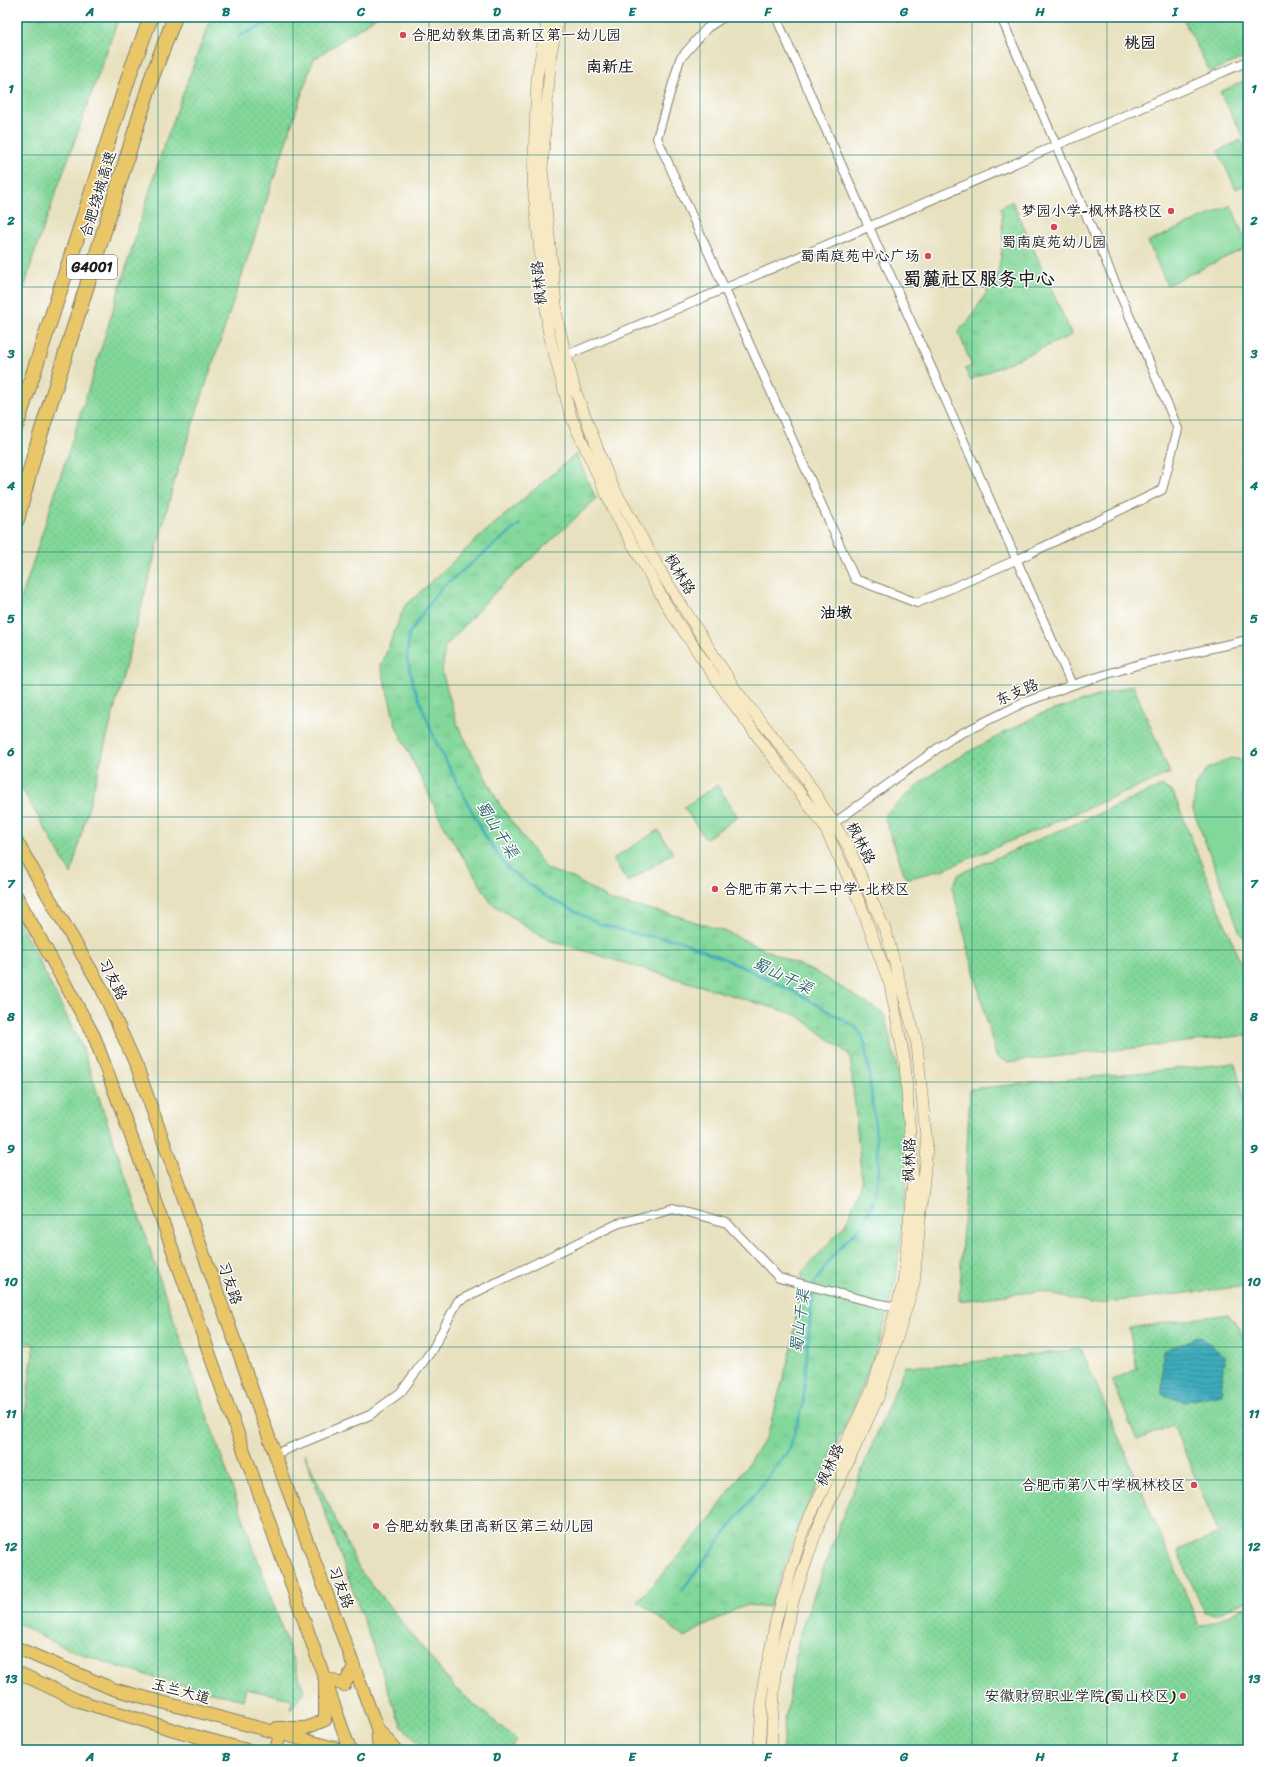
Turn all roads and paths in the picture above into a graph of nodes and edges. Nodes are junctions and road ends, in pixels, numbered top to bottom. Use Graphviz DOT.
graph roads {
  1 [pos="151,17"];
  2 [pos="175,17"];
  3 [pos="548,17"];
  4 [pos="559,17"];
  5 [pos="724,17"];
  6 [pos="776,17"];
  7 [pos="1001,17"];
  8 [pos="1248,61"];
  9 [pos="1056,146"];
  10 [pos="870,227"];
  11 [pos="724,289"];
  12 [pos="561,358"];
  13 [pos="17,424"];
  14 [pos="17,520"];
  15 [pos="1016,560"];
  16 [pos="1248,640"];
  17 [pos="1072,685"];
  18 [pos="830,826"];
  19 [pos="17,842"];
  20 [pos="17,898"];
  21 [pos="902,1308"];
  22 [pos="275,1454"];
  23 [pos="17,1648"];
  24 [pos="354,1667"];
  25 [pos="17,1672"];
  26 [pos="325,1678"];
  27 [pos="258,1728"];
  28 [pos="378,1728"];
  29 [pos="280,1734"];
  30 [pos="247,1750"];
  31 [pos="276,1750"];
  32 [pos="342,1750"];
  33 [pos="350,1750"];
  34 [pos="379,1750"];
  35 [pos="396,1750"];
  36 [pos="759,1750"];
  37 [pos="771,1750"];
  1 -- 13 [label="highway, 合肥绕城高速 / G4001"];
  2 -- 14 [label="highway, 合肥绕城高速 / G4001"];
  3 -- 12 [label="main road, 枫林路"];
  4 -- 12 [label="main road, 枫林路"];
  5 -- 11 [label="street"];
  6 -- 10 [label="street"];
  7 -- 9 [label="street"];
  8 -- 9 [label="street"];
  9 -- 10 [label="street"];
  9 -- 15 [label="street"];
  10 -- 11 [label="street"];
  10 -- 15 [label="street"];
  11 -- 12 [label="street"];
  11 -- 15 [label="street"];
  12 -- 18 [label="main road, 枫林路"];
  15 -- 17 [label="street"];
  16 -- 17 [label="street, 东支路"];
  17 -- 18 [label="street, 东支路"];
  18 -- 21 [label="main road, 枫林路"];
  18 -- 21 [label="main road, 枫林路"];
  19 -- 22 [label="main road, 习友路"];
  20 -- 26 [label="main road"];
  21 -- 22 [label="street"];
  21 -- 36 [label="main road, 枫林路"];
  21 -- 37 [label="main road, 枫林路"];
  22 -- 24 [label="main road, 习友路"];
  23 -- 27 [label="main road, 玉兰大道"];
  24 -- 26 [label="main road"];
  24 -- 28 [label="main road, 习友路"];
  25 -- 30 [label="main road"];
  26 -- 27 [label="main road"];
  26 -- 33 [label="main road"];
  27 -- 29 [label="main road, 玉兰大道"];
  28 -- 34 [label="main road, 习友路"];
  28 -- 35 [label="main road"];
  29 -- 31 [label="main road"];
  29 -- 32 [label="main road, 玉兰大道"];
}
